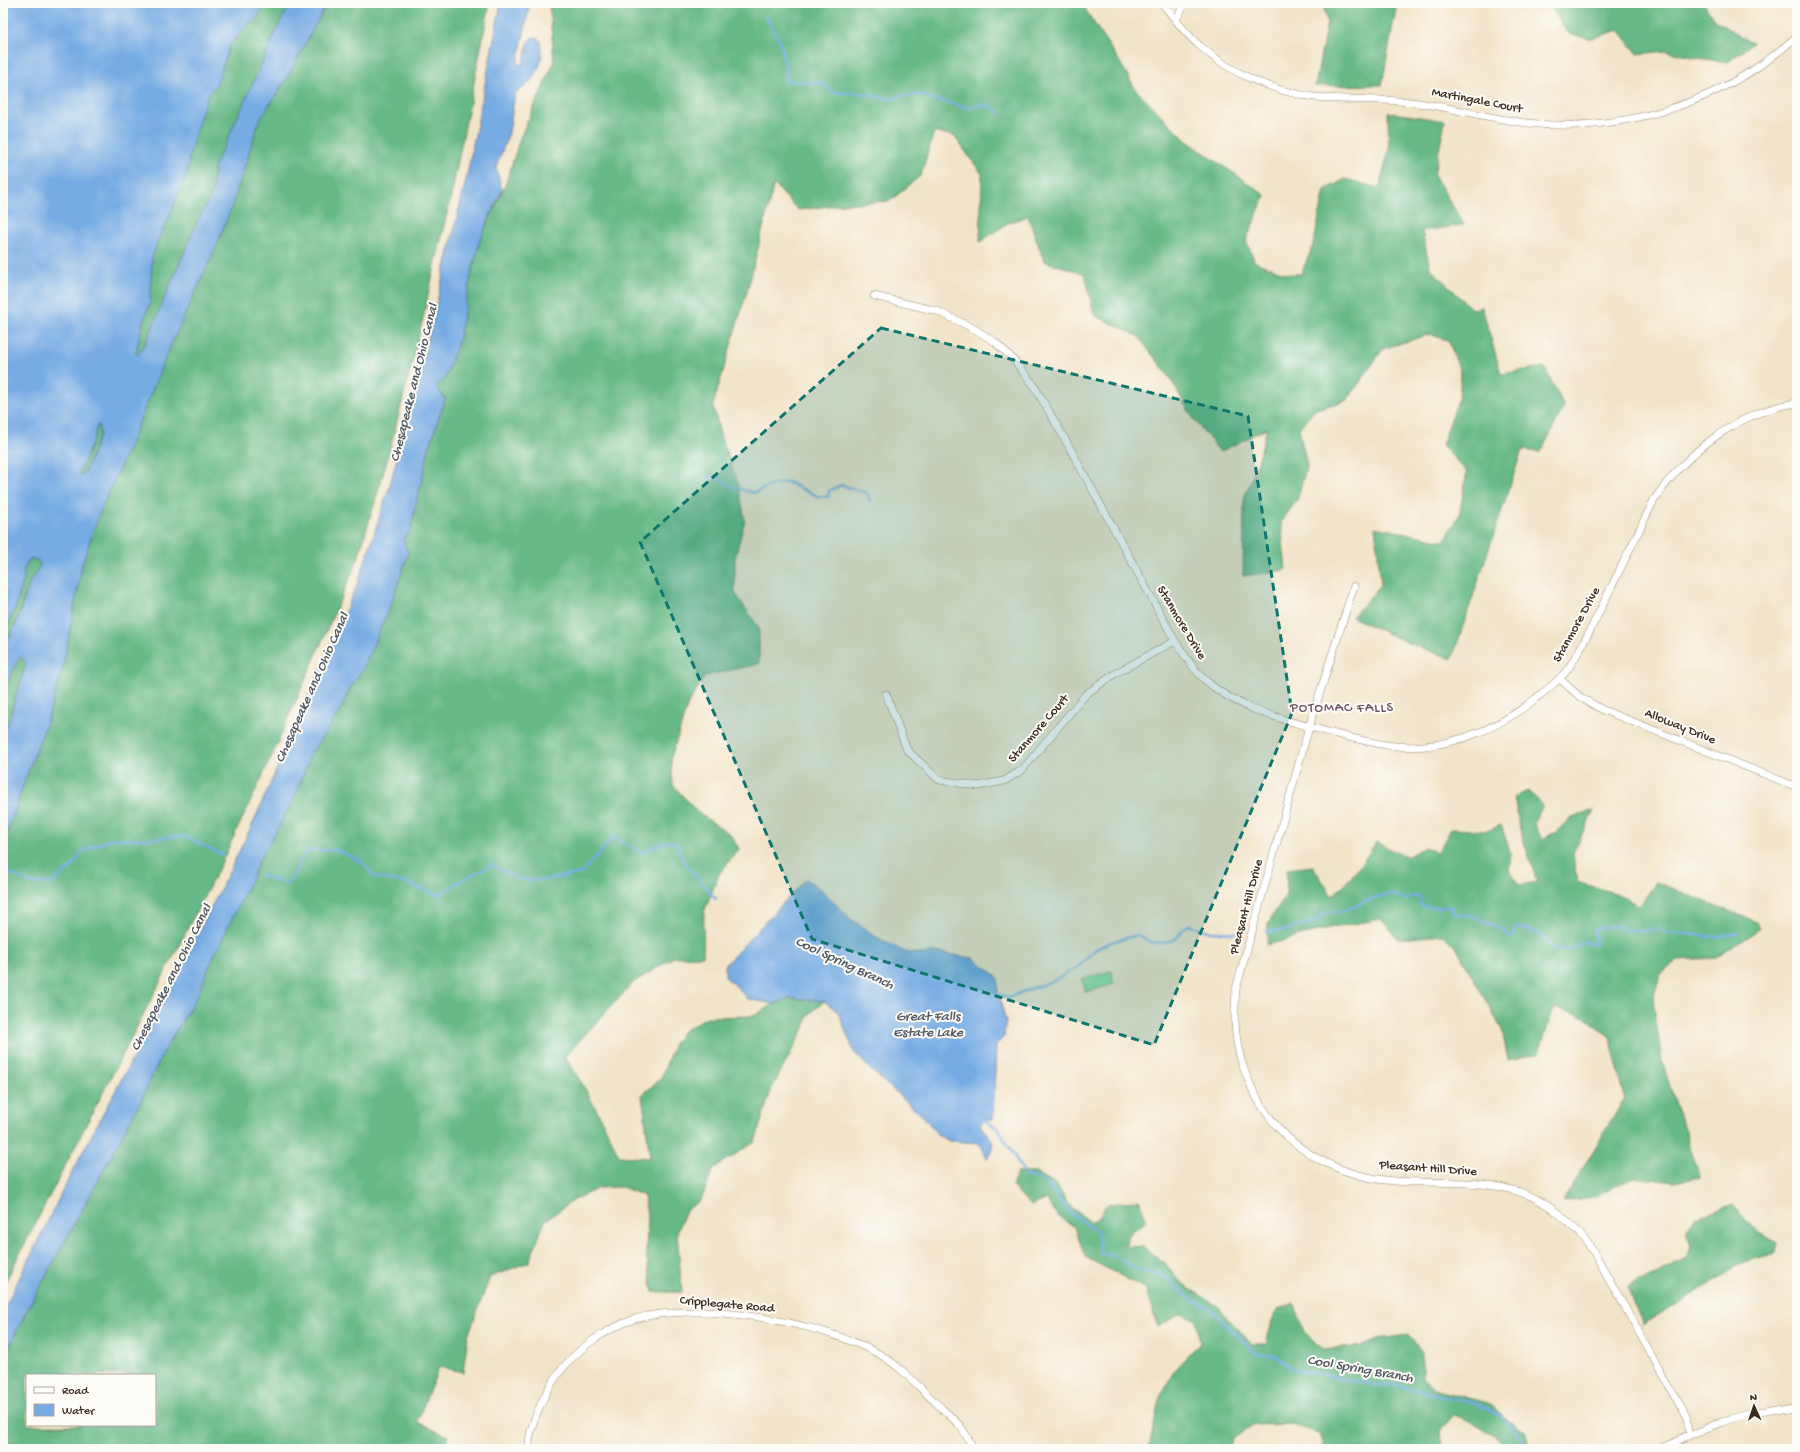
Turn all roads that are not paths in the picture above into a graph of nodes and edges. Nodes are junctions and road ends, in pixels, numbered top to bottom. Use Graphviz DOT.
graph roads {
  1 [pos="1162,3"];
  2 [pos="1185,3"];
  3 [pos="1176,20"];
  4 [pos="1797,36"];
  5 [pos="874,296"];
  6 [pos="1797,403"];
  7 [pos="1354,586"];
  8 [pos="1175,640"];
  9 [pos="1560,679"];
  10 [pos="886,694"];
  11 [pos="1309,727"];
  12 [pos="1797,787"];
  13 [pos="1797,1407"];
  14 [pos="1692,1434"];
  15 [pos="529,1449"];
  16 [pos="974,1449"];
  17 [pos="1658,1449"];
  1 -- 3 [label="street, Martingale Court"];
  2 -- 3 [label="street"];
  3 -- 4 [label="street, Martingale Court"];
  5 -- 8 [label="street, Stanmore Drive"];
  6 -- 9 [label="street, Stanmore Drive"];
  7 -- 11 [label="street, Pleasant Hill Drive"];
  8 -- 10 [label="street, Stanmore Court"];
  8 -- 11 [label="street, Stanmore Drive"];
  9 -- 11 [label="street, Stanmore Drive"];
  9 -- 12 [label="street, Alloway Drive"];
  11 -- 14 [label="street, Pleasant Hill Drive"];
  13 -- 14 [label="street"];
  14 -- 17 [label="street"];
  15 -- 16 [label="street, Cripplegate Road"];
}
